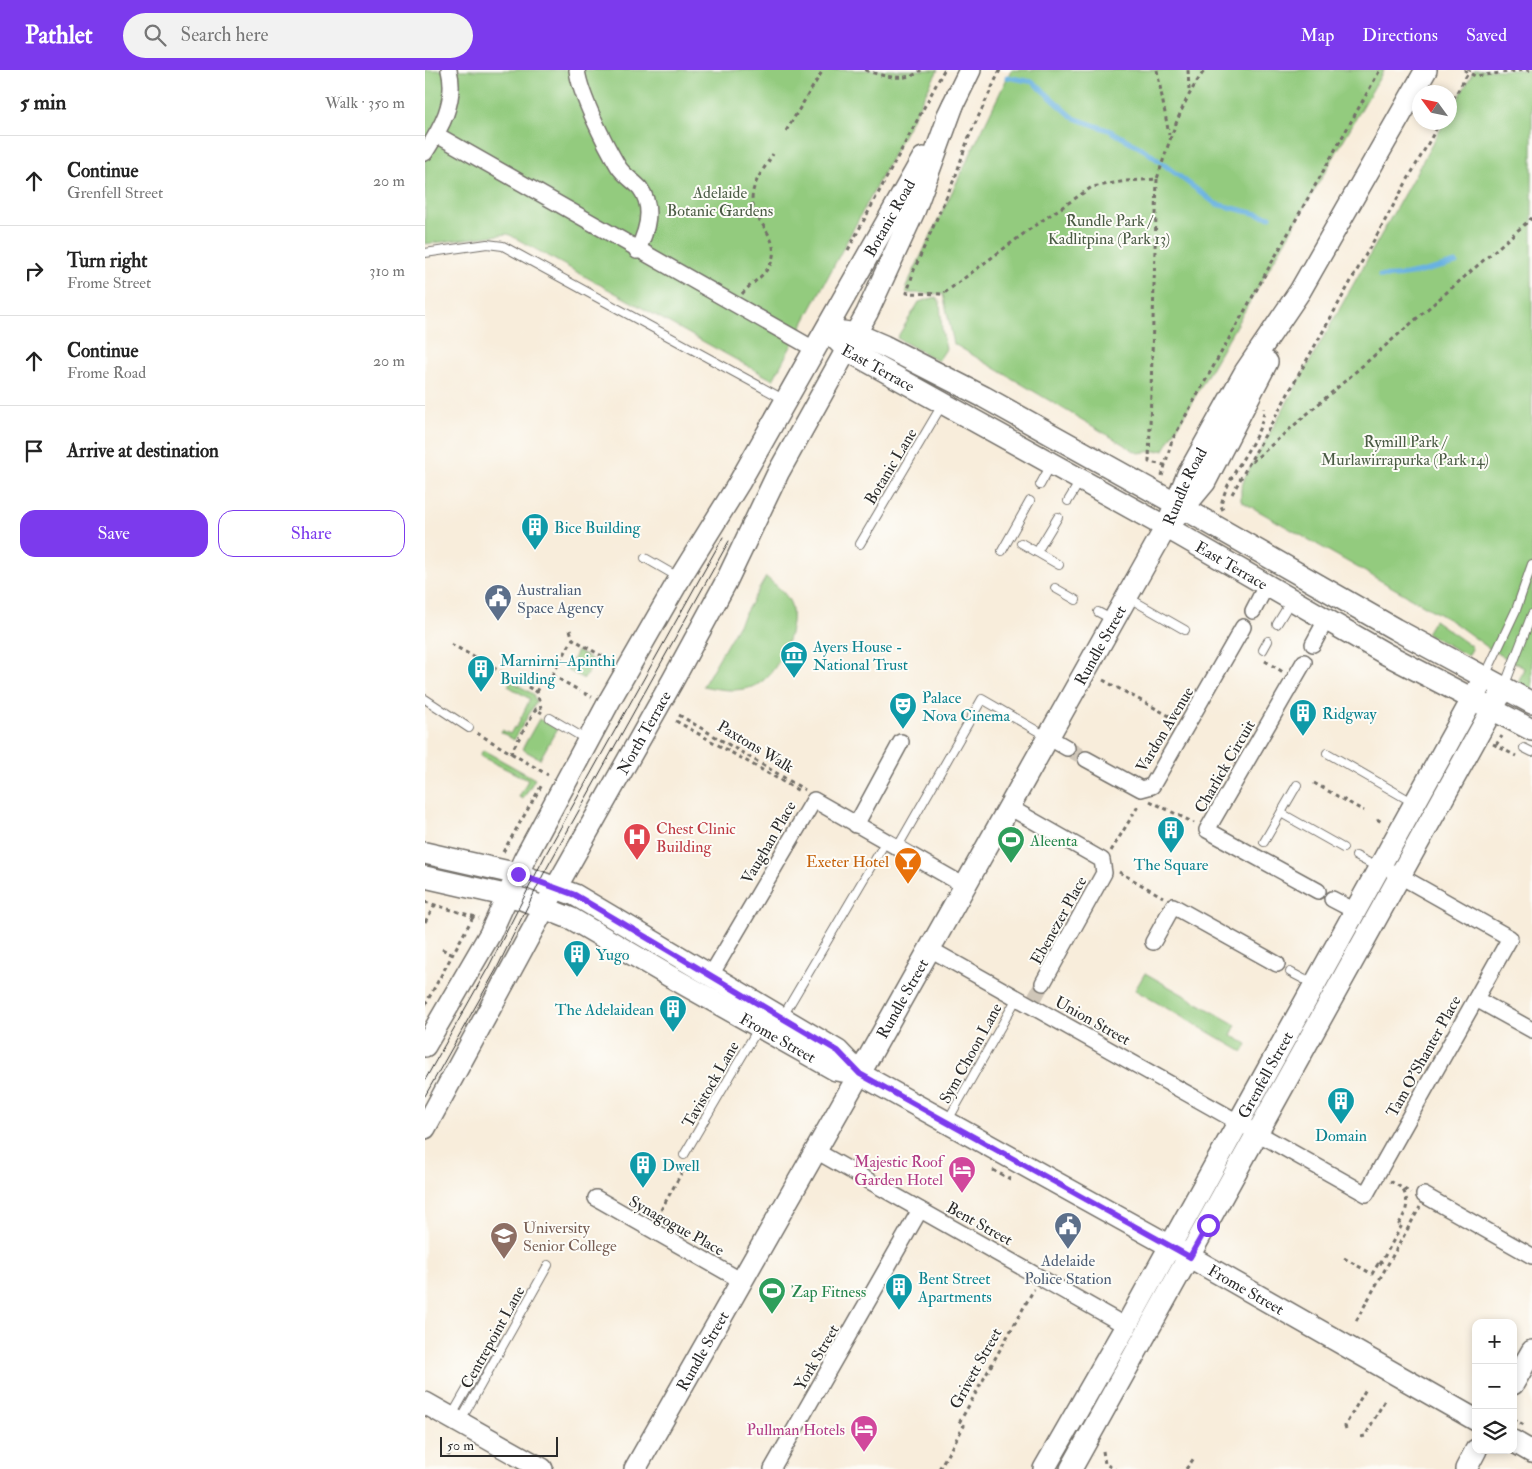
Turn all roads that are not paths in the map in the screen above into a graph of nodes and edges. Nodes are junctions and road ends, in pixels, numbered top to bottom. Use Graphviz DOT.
graph roads {
  1 [pos="449,70"];
  2 [pos="577,70"];
  3 [pos="971,70"];
  4 [pos="1426,70"];
  5 [pos="953,105"];
  6 [pos="445,140"];
  7 [pos="425,153"];
  8 [pos="637,251"];
  9 [pos="425,254"];
  10 [pos="825,329"];
  11 [pos="851,342"];
  12 [pos="814,349"];
  13 [pos="984,397"];
  14 [pos="786,401"];
  15 [pos="943,403"];
  16 [pos="972,419"];
  17 [pos="1052,464"];
  18 [pos="1081,480"];
  19 [pos="1040,485"];
  20 [pos="1030,501"];
  21 [pos="1068,501"];
  22 [pos="1180,506"];
  23 [pos="1058,518"];
  24 [pos="1166,527"];
  25 [pos="1021,543"];
  26 [pos="860,544"];
  27 [pos="1002,551"];
  28 [pos="1037,552"];
  29 [pos="645,558"];
  30 [pos="1275,560"];
  31 [pos="1532,564"];
  32 [pos="1059,565"];
  33 [pos="680,578"];
  34 [pos="1267,584"];
  35 [pos="1055,588"];
  36 [pos="1333,594"];
  37 [pos="1127,597"];
  38 [pos="1292,599"];
  39 [pos="1076,600"];
  40 [pos="1253,610"];
  41 [pos="1532,614"];
  42 [pos="1326,620"];
  43 [pos="1277,624"];
  44 [pos="1243,627"];
  45 [pos="1185,630"];
  46 [pos="1268,641"];
  47 [pos="1313,644"];
  48 [pos="1263,650"];
  49 [pos="1304,662"];
  50 [pos="1484,678"];
  51 [pos="1503,688"];
  52 [pos="425,699"];
  53 [pos="1473,700"];
  54 [pos="1532,703"];
  55 [pos="1493,710"];
  56 [pos="550,718"];
  57 [pos="469,728"];
  58 [pos="1049,737"];
  59 [pos="1528,739"];
  60 [pos="588,740"];
  61 [pos="901,742"];
  62 [pos="1067,748"];
  63 [pos="1532,752"];
  64 [pos="1327,754"];
  65 [pos="1086,758"];
  66 [pos="1297,785"];
  67 [pos="1415,804"];
  68 [pos="1009,807"];
  69 [pos="1281,813"];
  70 [pos="856,825"];
  71 [pos="1264,842"];
  72 [pos="891,845"];
  73 [pos="1343,848"];
  74 [pos="425,853"];
  75 [pos="1356,856"];
  76 [pos="1380,867"];
  77 [pos="518,874"];
  78 [pos="1401,876"];
  79 [pos="425,877"];
  80 [pos="965,886"];
  81 [pos="556,888"];
  82 [pos="1318,891"];
  83 [pos="508,896"];
  84 [pos="1332,898"];
  85 [pos="545,907"];
  86 [pos="1355,911"];
  87 [pos="1153,942"];
  88 [pos="930,949"];
  89 [pos="1277,964"];
  90 [pos="1325,967"];
  91 [pos="1291,972"];
  92 [pos="1346,976"];
  93 [pos="1043,983"];
  94 [pos="706,984"];
  95 [pos="1314,985"];
  96 [pos="1017,998"];
  97 [pos="1476,999"];
  98 [pos="782,1018"];
  99 [pos="759,1026"];
  100 [pos="1532,1030"];
  101 [pos="425,1046"];
  102 [pos="860,1074"];
  103 [pos="947,1122"];
  104 [pos="1239,1122"];
  105 [pos="425,1128"];
  106 [pos="1259,1134"];
  107 [pos="816,1152"];
  108 [pos="684,1155"];
  109 [pos="1424,1194"];
  110 [pos="595,1198"];
  111 [pos="920,1210"];
  112 [pos="1170,1246"];
  113 [pos="1532,1256"];
  114 [pos="1190,1257"];
  115 [pos="548,1265"];
  116 [pos="742,1281"];
  117 [pos="1126,1326"];
  118 [pos="495,1340"];
  119 [pos="1532,1351"];
  120 [pos="1517,1377"];
  121 [pos="425,1403"];
  122 [pos="1472,1418"];
  123 [pos="455,1420"];
  124 [pos="1517,1443"];
  125 [pos="1532,1452"];
  126 [pos="1474,1454"];
  127 [pos="542,1469"];
  128 [pos="635,1469"];
  129 [pos="772,1469"];
  130 [pos="1044,1469"];
  131 [pos="1071,1469"];
  132 [pos="1466,1469"];
  1 -- 6 [label="street"];
  2 -- 8 [label="street"];
  3 -- 5 [label="main road, Botanic Road"];
  4 -- 22 [label="main road, Rundle Road"];
  5 -- 10 [label="main road, Botanic Road"];
  5 -- 11 [label="main road, Botanic Road"];
  6 -- 7 [label="street"];
  6 -- 8 [label="street"];
  8 -- 12 [label="street"];
  9 -- 14 [label="lane"];
  10 -- 11 [label="main road, East Terrace"];
  10 -- 12 [label="main road"];
  11 -- 13 [label="main road, East Terrace"];
  11 -- 15 [label="main road, East Terrace"];
  11 -- 81 [label="main road, North Terrace"];
  12 -- 14 [label="main road"];
  13 -- 16 [label="main road"];
  13 -- 22 [label="main road, East Terrace"];
  14 -- 33 [label="main road"];
  15 -- 16 [label="main road, East Terrace"];
  15 -- 26 [label="lane, Botanic Lane"];
  16 -- 17 [label="main road, East Terrace"];
  17 -- 18 [label="main road, East Terrace"];
  17 -- 19 [label="lane"];
  18 -- 21 [label="lane"];
  18 -- 24 [label="main road, East Terrace"];
  20 -- 27 [label="lane"];
  22 -- 24 [label="main road, Rundle Road"];
  22 -- 30 [label="main road, East Terrace"];
  23 -- 28 [label="lane"];
  24 -- 34 [label="main road, East Terrace"];
  24 -- 37 [label="main road, Rundle Street"];
  25 -- 28 [label="lane"];
  28 -- 32 [label="lane"];
  29 -- 33 [label="lane"];
  30 -- 34 [label="main road"];
  30 -- 36 [label="main road, East Terrace"];
  31 -- 50 [label="lane"];
  33 -- 60 [label="main road"];
  34 -- 38 [label="main road, East Terrace"];
  34 -- 40 [label="street"];
  35 -- 39 [label="lane"];
  36 -- 42 [label="main road"];
  36 -- 50 [label="main road, East Terrace"];
  37 -- 45 [label="lane"];
  37 -- 58 [label="main road, Rundle Street"];
  38 -- 42 [label="main road, East Terrace"];
  38 -- 43 [label="lane"];
  41 -- 51 [label="lane"];
  42 -- 47 [label="street"];
  42 -- 53 [label="main road, East Terrace"];
  44 -- 65 [label="street, Vardon Avenue"];
  46 -- 48 [label="lane"];
  49 -- 82 [label="street, Charlick Circuit"];
  50 -- 51 [label="main road, East Terrace"];
  50 -- 53 [label="main road, Grenfell Street"];
  51 -- 54 [label="main road, East Terrace"];
  51 -- 55 [label="main road, Grenfell Street"];
  52 -- 57 [label="lane"];
  53 -- 55 [label="main road, East Terrace"];
  53 -- 67 [label="main road, Grenfell Street"];
  55 -- 59 [label="main road, East Terrace"];
  55 -- 78 [label="main road, Grenfell Street"];
  56 -- 60 [label="lane"];
  58 -- 62 [label="street"];
  58 -- 68 [label="main road, Rundle Street"];
  58 -- 72 [label="lane"];
  59 -- 63 [label="lane"];
  60 -- 77 [label="main road"];
  61 -- 70 [label="street"];
  64 -- 67 [label="lane"];
  66 -- 69 [label="lane"];
  67 -- 76 [label="main road, Grenfell Street"];
  68 -- 80 [label="main road, Rundle Street"];
  68 -- 93 [label="street, Ebenezer Place"];
  69 -- 71 [label="lane"];
  69 -- 73 [label="lane"];
  70 -- 72 [label="street, Vaughan Place"];
  70 -- 94 [label="street, Vaughan Place"];
  72 -- 80 [label="street, Vaughan Place"];
  72 -- 98 [label="lane"];
  74 -- 77 [label="main road, Frome Street"];
  75 -- 76 [label="lane"];
  76 -- 78 [label="street, Tam O'Shanter Place"];
  76 -- 86 [label="main road, Grenfell Street"];
  77 -- 81 [label="main road, Frome Street"];
  77 -- 83 [label="main road"];
  78 -- 92 [label="main road, Grenfell Street"];
  78 -- 97 [label="street, Tam O'Shanter Place"];
  79 -- 83 [label="main road, Frome Street"];
  80 -- 88 [label="main road, Rundle Street"];
  81 -- 85 [label="main road, North Terrace"];
  81 -- 94 [label="main road, Frome Street"];
  83 -- 85 [label="main road, Frome Street"];
  83 -- 101 [label="main road"];
  84 -- 86 [label="street"];
  85 -- 94 [label="main road, Frome Street"];
  85 -- 105 [label="main road, North Terrace"];
  86 -- 90 [label="main road, Grenfell Street"];
  87 -- 89 [label="street"];
  88 -- 96 [label="street, Union Street"];
  88 -- 102 [label="main road, Rundle Street"];
  90 -- 92 [label="main road"];
  90 -- 95 [label="main road, Grenfell Street"];
  91 -- 95 [label="lane"];
  92 -- 106 [label="main road, Grenfell Street"];
  94 -- 98 [label="main road, Frome Street"];
  94 -- 99 [label="main road, Frome Street"];
  95 -- 104 [label="main road, Grenfell Street"];
  96 -- 103 [label="lane, Sym Choon Lane"];
  96 -- 104 [label="street, Union Street"];
  97 -- 100 [label="street"];
  97 -- 106 [label="street, Tam O'Shanter Place"];
  98 -- 102 [label="main road, Frome Street"];
  99 -- 102 [label="main road, Frome Street"];
  99 -- 108 [label="lane, Tavistock Lane"];
  102 -- 103 [label="main road, Frome Street"];
  102 -- 107 [label="main road, Rundle Street"];
  103 -- 112 [label="main road, Frome Street"];
  104 -- 106 [label="street, Tam O'Shanter Place"];
  104 -- 112 [label="main road, Grenfell Street"];
  106 -- 114 [label="main road, Grenfell Street"];
  107 -- 111 [label="street, Bent Street"];
  107 -- 116 [label="main road, Rundle Street"];
  109 -- 113 [label="street"];
  110 -- 116 [label="street, Synagogue Place"];
  111 -- 117 [label="street, Bent Street"];
  111 -- 129 [label="street, York Street"];
  112 -- 114 [label="main road, Frome Street"];
  112 -- 117 [label="main road, Grenfell Street"];
  114 -- 122 [label="main road, Frome Street"];
  114 -- 131 [label="main road, Grenfell Street"];
  115 -- 123 [label="lane, Centrepoint Lane"];
  116 -- 128 [label="main road, Rundle Street"];
  117 -- 130 [label="main road, Grenfell Street"];
  118 -- 123 [label="lane"];
  119 -- 120 [label="main road"];
  121 -- 123 [label="main road"];
  123 -- 127 [label="main road"];
  124 -- 125 [label="main road"];
  126 -- 132 [label="main road"];
}
